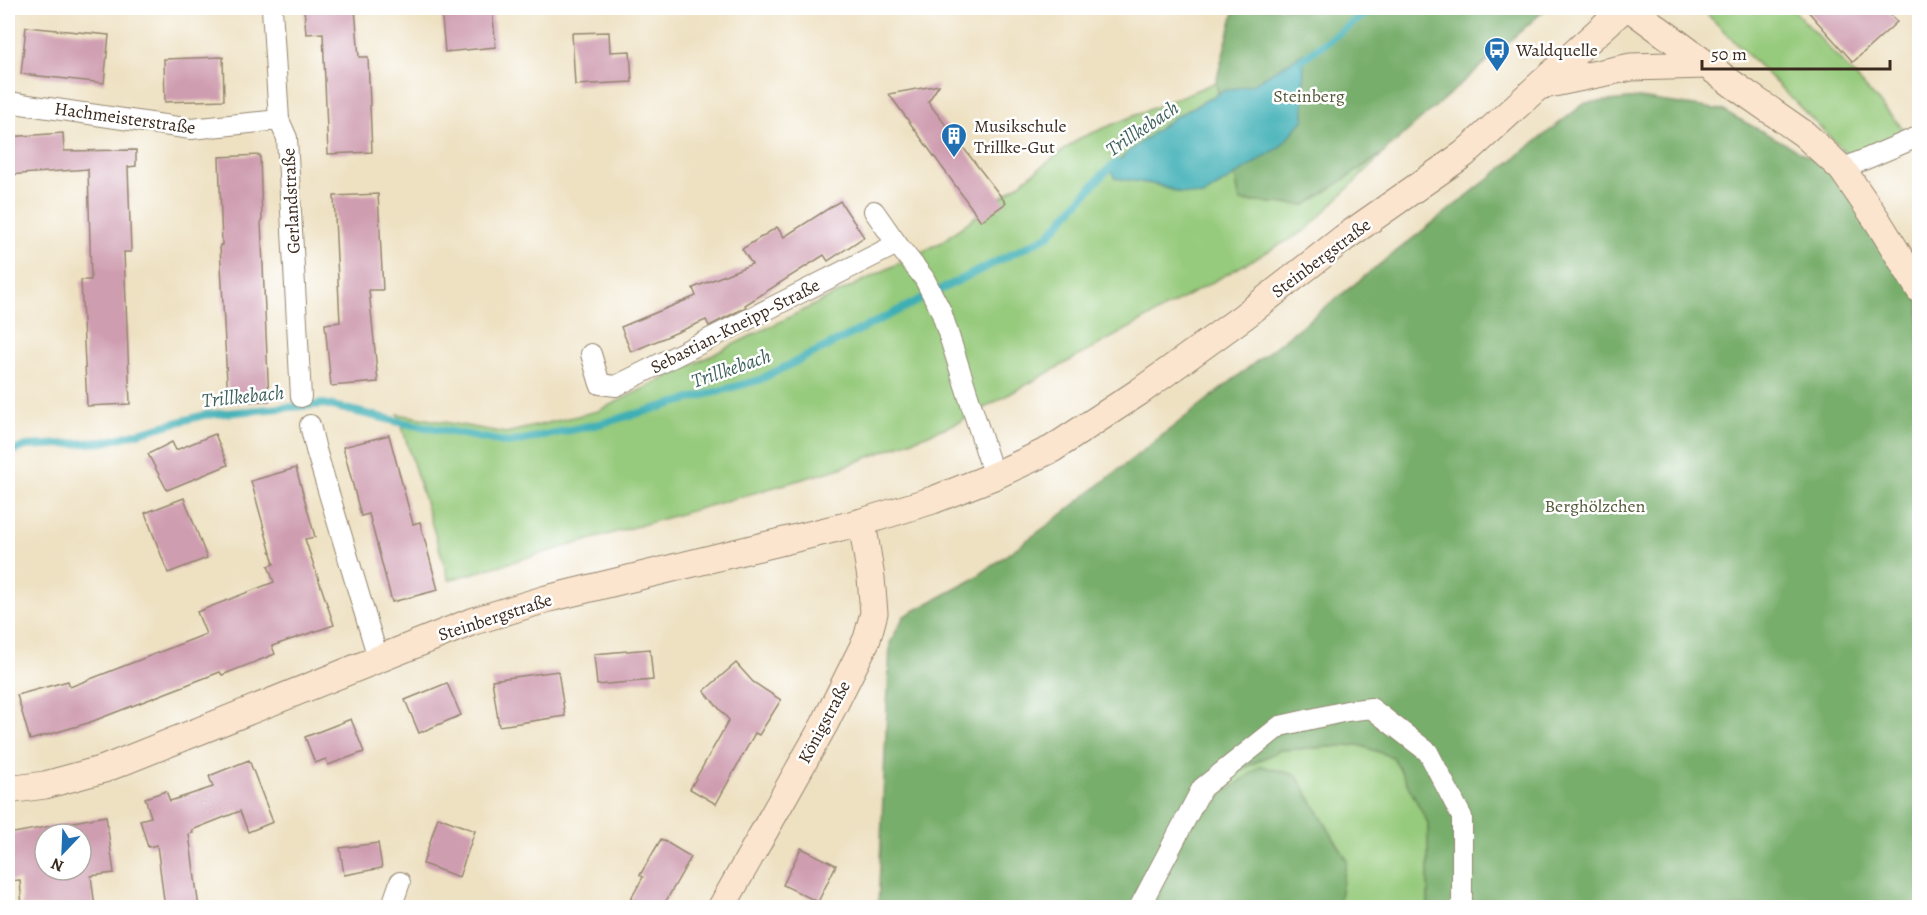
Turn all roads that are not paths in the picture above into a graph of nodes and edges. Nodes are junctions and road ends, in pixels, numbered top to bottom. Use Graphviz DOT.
graph roads {
  1 [pos="272,8"];
  2 [pos="1624,8"];
  3 [pos="1630,8"];
  4 [pos="1707,65"];
  5 [pos="1538,86"];
  6 [pos="8,102"];
  7 [pos="279,120"];
  8 [pos="1920,136"];
  9 [pos="1842,169"];
  10 [pos="874,211"];
  11 [pos="897,244"];
  12 [pos="1920,290"];
  13 [pos="591,354"];
  14 [pos="301,397"];
  15 [pos="310,425"];
  16 [pos="994,476"];
  17 [pos="862,522"];
  18 [pos="378,658"];
  19 [pos="8,790"];
  20 [pos="400,882"];
  21 [pos="391,908"];
  22 [pos="721,908"];
  23 [pos="1139,908"];
  24 [pos="1462,908"];
  1 -- 7 [label="street, Gerlandstraße"];
  2 -- 5 [label="main road, Steinbergstraße"];
  3 -- 4 [label="main road"];
  4 -- 5 [label="main road"];
  4 -- 9 [label="main road"];
  5 -- 16 [label="main road, Steinbergstraße"];
  6 -- 7 [label="street, Hachmeisterstraße"];
  7 -- 14 [label="street, Gerlandstraße"];
  8 -- 9 [label="street"];
  9 -- 12 [label="main road"];
  10 -- 11 [label="street"];
  11 -- 13 [label="street, Sebastian-Kneipp-Straße"];
  11 -- 16 [label="street"];
  15 -- 18 [label="street"];
  16 -- 17 [label="main road, Steinbergstraße"];
  17 -- 18 [label="main road, Steinbergstraße"];
  17 -- 22 [label="main road, Königstraße"];
  18 -- 19 [label="main road, Steinbergstraße"];
  20 -- 21 [label="street"];
  23 -- 24 [label="street"];
}
